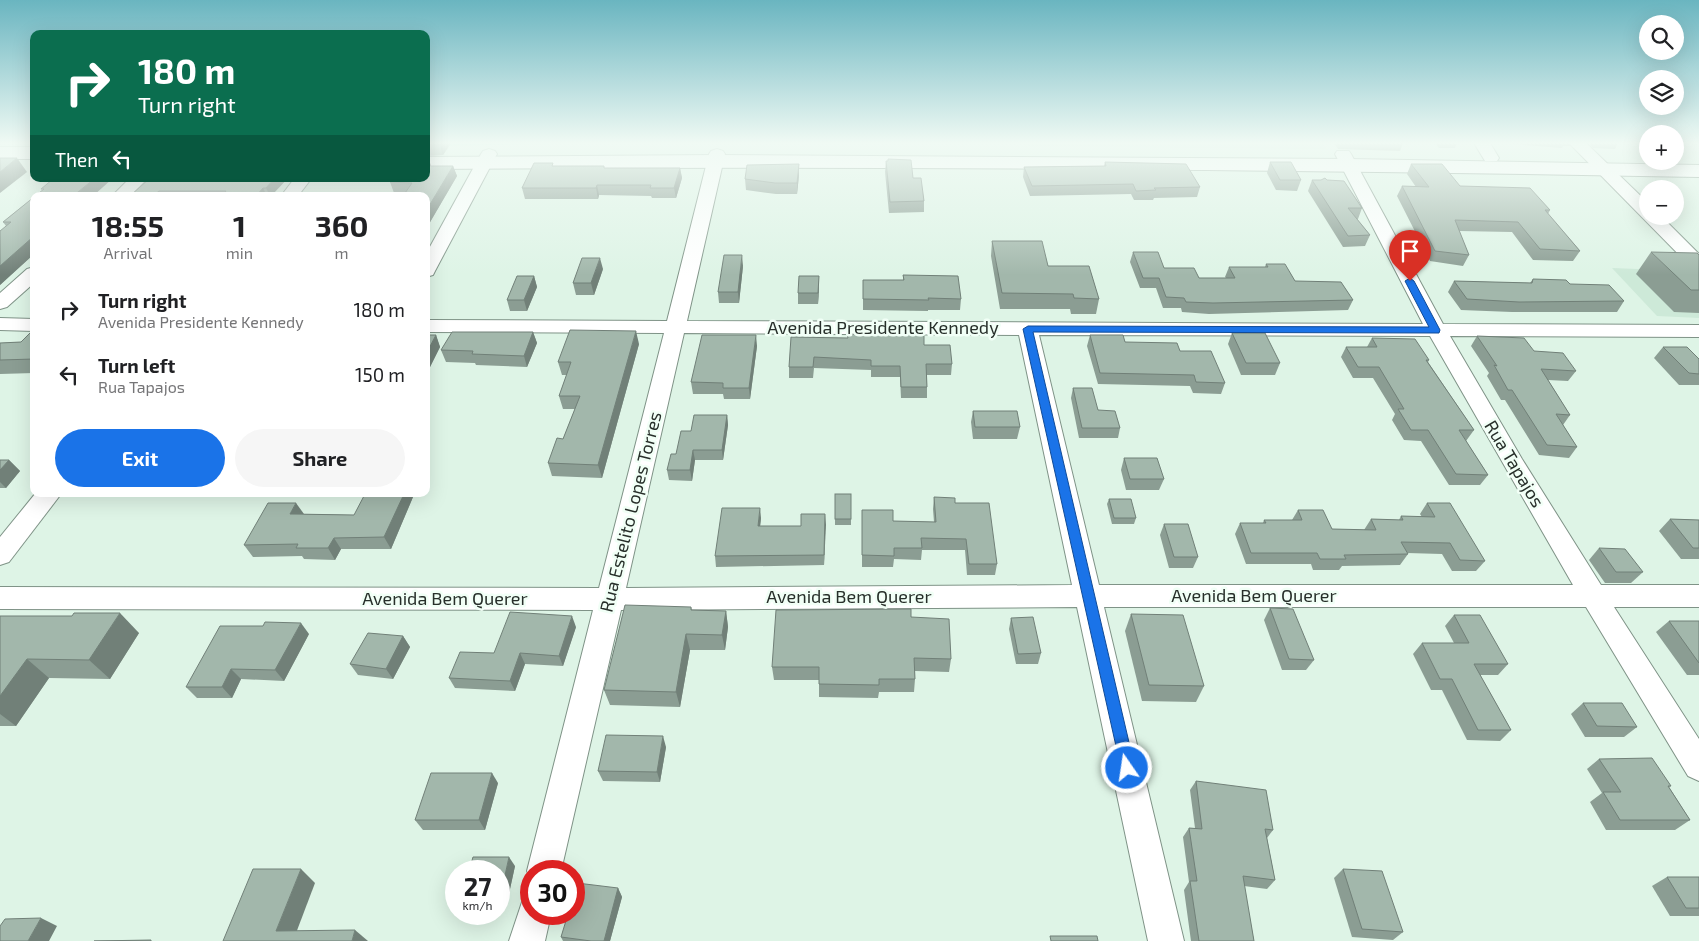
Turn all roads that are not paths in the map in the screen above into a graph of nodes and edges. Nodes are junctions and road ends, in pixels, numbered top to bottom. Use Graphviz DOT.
graph roads {
  1 [pos="472,187"];
  2 [pos="710,187"];
  3 [pos="1361,187"];
  4 [pos="1622,187"];
  5 [pos="1639,204"];
  6 [pos="1660,225"];
  7 [pos="430,264"];
  8 [pos="1699,264"];
  9 [pos="30,277"];
  10 [pos="0,303"];
  11 [pos="0,324"];
  12 [pos="30,325"];
  13 [pos="430,326"];
  14 [pos="675,327"];
  15 [pos="1028,329"];
  16 [pos="1436,330"];
  17 [pos="1699,331"];
  18 [pos="47,497"];
  19 [pos="0,555"];
  20 [pos="1592,595"];
  21 [pos="1088,596"];
  22 [pos="1699,596"];
  23 [pos="0,598"];
  24 [pos="610,599"];
  25 [pos="1699,766"];
  26 [pos="547,860"];
  27 [pos="531,925"];
  28 [pos="527,941"];
  29 [pos="1166,941"];
  1 -- 7 [label="street"];
  2 -- 14 [label="street, Rua Estelito Lopes Torres"];
  3 -- 16 [label="street, Rua Tapajos"];
  4 -- 5 [label="street"];
  6 -- 8 [label="street"];
  9 -- 10 [label="street"];
  11 -- 12 [label="street"];
  13 -- 14 [label="street, Avenida Presidente Kennedy"];
  14 -- 15 [label="street, Avenida Presidente Kennedy"];
  14 -- 24 [label="street, Rua Estelito Lopes Torres"];
  15 -- 16 [label="street, Avenida Presidente Kennedy"];
  15 -- 21 [label="street"];
  16 -- 17 [label="street, Avenida Presidente Kennedy"];
  16 -- 20 [label="street, Rua Tapajos"];
  18 -- 19 [label="street"];
  20 -- 21 [label="street, Avenida Bem Querer"];
  20 -- 22 [label="street, Avenida Bem Querer"];
  20 -- 25 [label="street, Rua Tapajos"];
  21 -- 24 [label="street, Avenida Bem Querer"];
  21 -- 29 [label="street"];
  23 -- 24 [label="street, Avenida Bem Querer"];
  24 -- 26 [label="street, Rua Estelito Lopes Torres"];
  27 -- 28 [label="street"];
}
